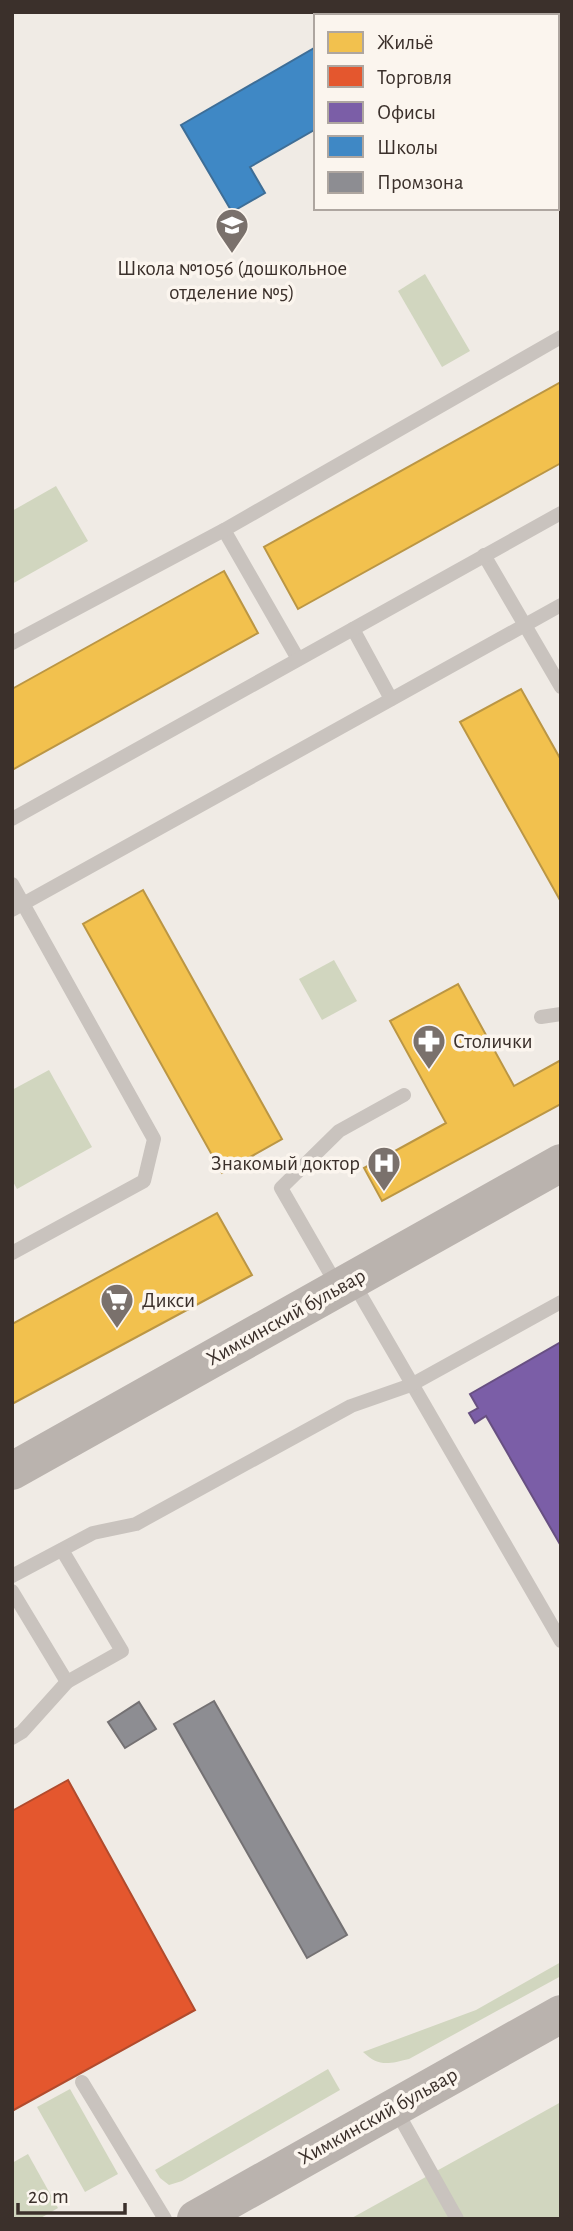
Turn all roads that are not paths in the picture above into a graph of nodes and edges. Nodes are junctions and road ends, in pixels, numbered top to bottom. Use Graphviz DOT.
graph roads {
  1 [pos="561,337"];
  2 [pos="561,513"];
  3 [pos="224,530"];
  4 [pos="484,555"];
  5 [pos="561,605"];
  6 [pos="525,625"];
  7 [pos="353,629"];
  8 [pos="12,643"];
  9 [pos="298,659"];
  10 [pos="561,687"];
  11 [pos="391,699"];
  12 [pos="12,819"];
  13 [pos="12,884"];
  14 [pos="18,907"];
  15 [pos="561,1014"];
  16 [pos="541,1017"];
  17 [pos="404,1095"];
  18 [pos="561,1163"];
  19 [pos="12,1253"];
  20 [pos="345,1284"];
  21 [pos="561,1302"];
  22 [pos="411,1385"];
  23 [pos="12,1471"];
  24 [pos="62,1550"];
  25 [pos="12,1576"];
  26 [pos="12,1591"];
  27 [pos="561,1641"];
  28 [pos="67,1682"];
  29 [pos="12,1738"];
  30 [pos="561,2014"];
  31 [pos="82,2082"];
  32 [pos="394,2106"];
  33 [pos="165,2219"];
  34 [pos="196,2219"];
  35 [pos="457,2219"];
  1 -- 3 [label="lane"];
  2 -- 4 [label="lane"];
  3 -- 8 [label="lane"];
  3 -- 9 [label="lane"];
  4 -- 6 [label="lane"];
  4 -- 7 [label="lane"];
  5 -- 6 [label="lane"];
  6 -- 10 [label="lane"];
  6 -- 11 [label="lane"];
  7 -- 9 [label="lane"];
  7 -- 11 [label="lane"];
  9 -- 12 [label="lane"];
  11 -- 14 [label="lane"];
  13 -- 14 [label="lane"];
  14 -- 19 [label="lane"];
  15 -- 16 [label="lane"];
  17 -- 20 [label="lane"];
  18 -- 20 [label="main road, Химкинский бульвар"];
  20 -- 22 [label="lane"];
  20 -- 23 [label="main road, Химкинский бульвар"];
  21 -- 22 [label="lane"];
  22 -- 24 [label="lane"];
  22 -- 27 [label="lane"];
  24 -- 25 [label="lane"];
  24 -- 28 [label="lane"];
  26 -- 28 [label="lane"];
  28 -- 29 [label="lane"];
  30 -- 32 [label="main road, Химкинский бульвар"];
  31 -- 33 [label="lane"];
  32 -- 34 [label="main road, Химкинский бульвар"];
  32 -- 35 [label="lane"];
}
